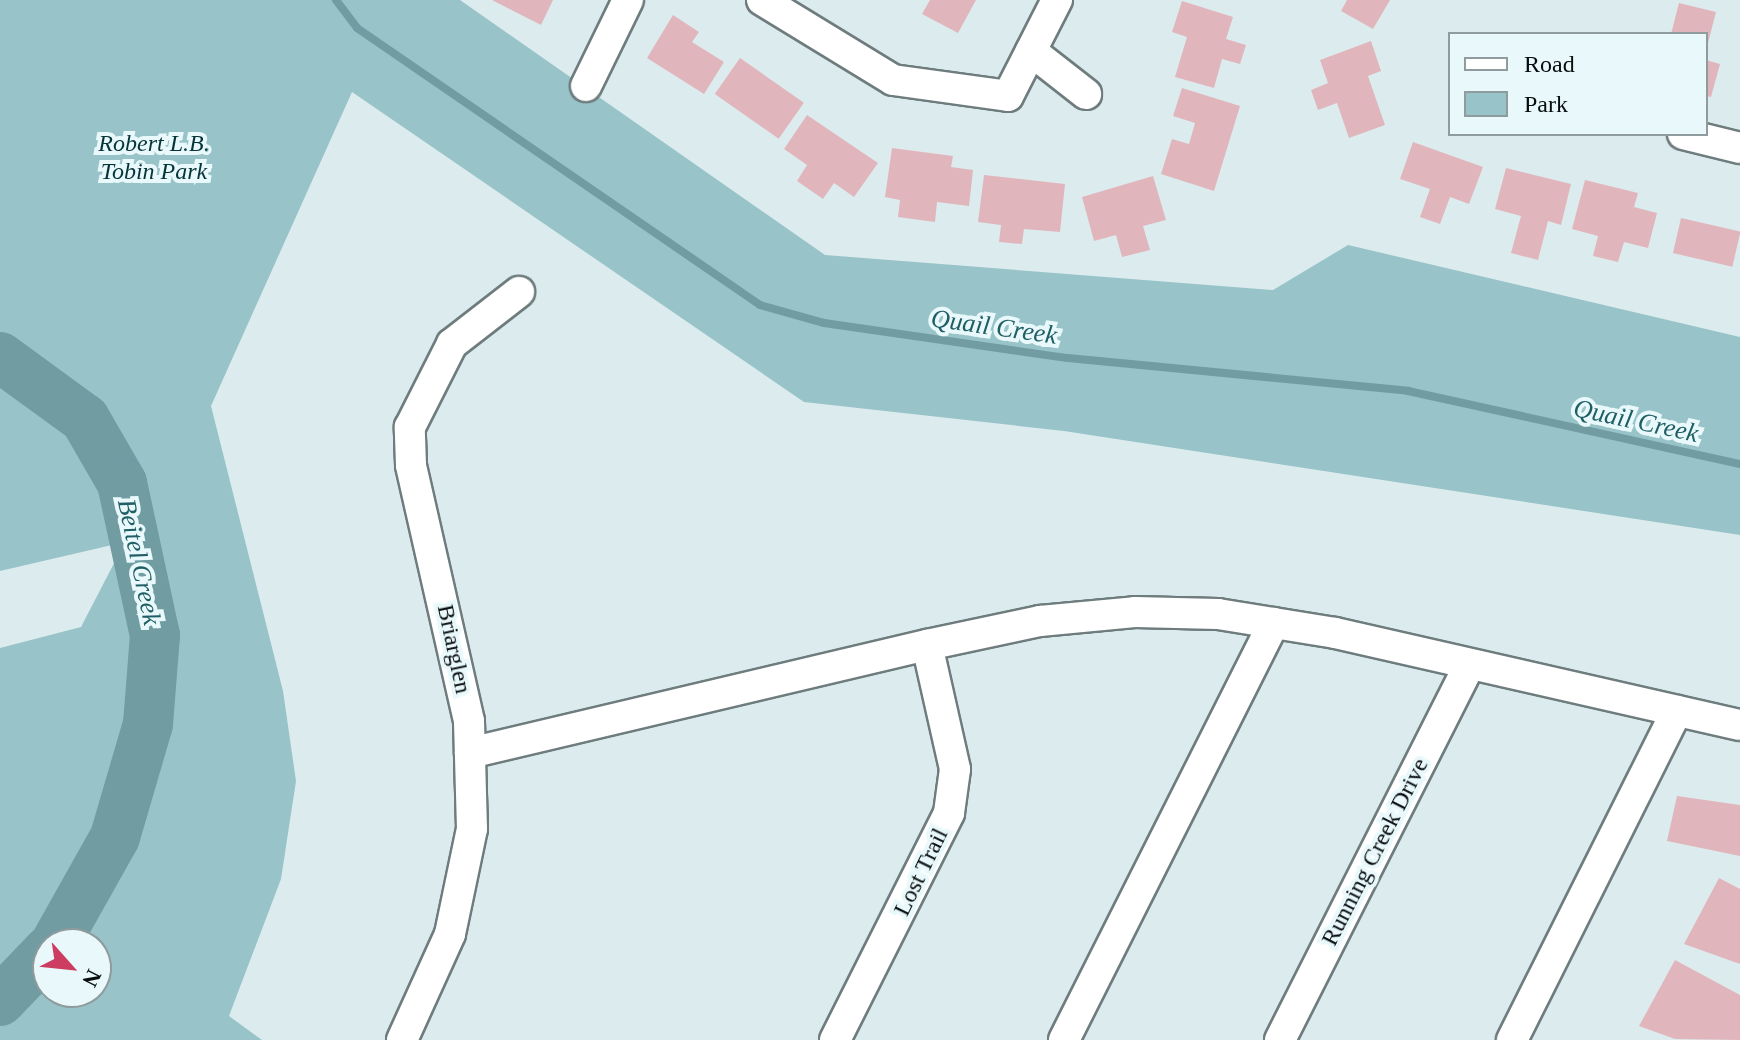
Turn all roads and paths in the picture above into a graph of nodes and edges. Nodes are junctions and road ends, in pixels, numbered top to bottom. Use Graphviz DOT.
graph roads {
  1 [pos="628,0"];
  2 [pos="762,0"];
  3 [pos="1057,0"];
  4 [pos="1031,51"];
  5 [pos="586,86"];
  6 [pos="1086,94"];
  7 [pos="1691,136"];
  8 [pos="1740,148"];
  9 [pos="519,292"];
  10 [pos="1274,623"];
  11 [pos="927,645"];
  12 [pos="1470,664"];
  13 [pos="1677,711"];
  14 [pos="1740,725"];
  15 [pos="470,753"];
  16 [pos="402,1040"];
  17 [pos="835,1040"];
  18 [pos="1064,1040"];
  19 [pos="1280,1040"];
  20 [pos="1512,1040"];
  1 -- 5 [label="street"];
  2 -- 4 [label="street"];
  3 -- 4 [label="street"];
  4 -- 6 [label="street"];
  7 -- 8 [label="street"];
  9 -- 15 [label="street, Briarglen"];
  10 -- 11 [label="street"];
  10 -- 12 [label="street"];
  10 -- 18 [label="street"];
  11 -- 15 [label="street"];
  11 -- 17 [label="street, Lost Trail"];
  12 -- 13 [label="street"];
  12 -- 19 [label="street, Running Creek Drive"];
  13 -- 14 [label="street"];
  13 -- 20 [label="street"];
  15 -- 16 [label="street, Briarglen"];
}
